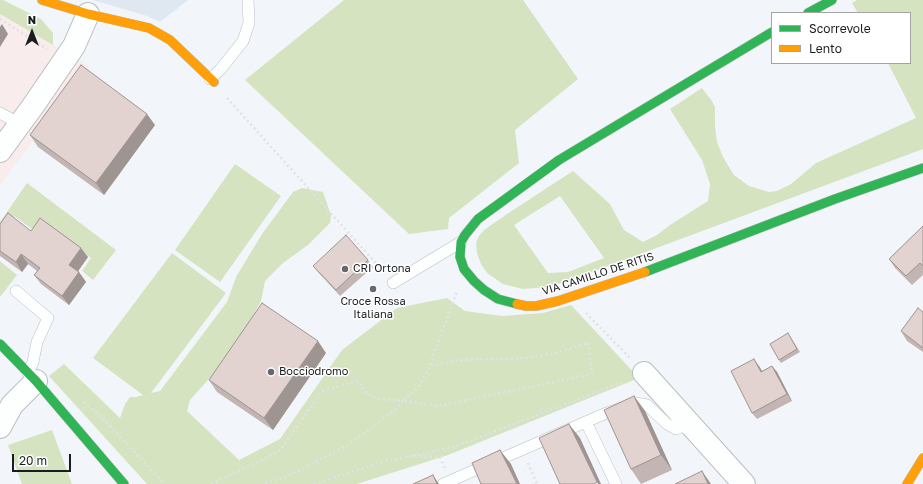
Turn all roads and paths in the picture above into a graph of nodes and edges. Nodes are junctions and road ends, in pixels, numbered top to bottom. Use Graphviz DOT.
graph roads {
  1 [pos="42,0"];
  2 [pos="248,0"];
  3 [pos="832,0"];
  4 [pos="810,12"];
  5 [pos="88,14"];
  6 [pos="0,19"];
  7 [pos="771,33"];
  8 [pos="51,51"];
  9 [pos="212,81"];
  10 [pos="0,112"];
  11 [pos="20,124"];
  12 [pos="0,151"];
  13 [pos="923,168"];
  14 [pos="461,242"];
  15 [pos="464,269"];
  16 [pos="393,283"];
  17 [pos="16,291"];
  18 [pos="571,296"];
  19 [pos="0,344"];
  20 [pos="430,366"];
  21 [pos="644,373"];
  22 [pos="32,377"];
  23 [pos="80,398"];
  24 [pos="403,401"];
  25 [pos="586,422"];
  26 [pos="689,424"];
  27 [pos="0,427"];
  28 [pos="523,450"];
  29 [pos="413,456"];
  30 [pos="923,458"];
  31 [pos="447,482"];
  32 [pos="124,484"];
  33 [pos="165,484"];
  34 [pos="211,484"];
  35 [pos="264,484"];
  36 [pos="314,484"];
  37 [pos="537,484"];
  38 [pos="616,484"];
  39 [pos="744,484"];
  40 [pos="908,484"];
  1 -- 5 [label="street"];
  2 -- 9 [label="lane"];
  3 -- 4 [label="street"];
  5 -- 9 [label="street"];
  5 -- 11 [label="street"];
  6 -- 8 [label="path"];
  7 -- 14 [label="street"];
  9 -- 16 [label="path"];
  10 -- 11 [label="lane"];
  11 -- 12 [label="street"];
  13 -- 18 [label="street, VIA CAMILLO DE RITIS"];
  14 -- 15 [label="street"];
  14 -- 16 [label="lane"];
  15 -- 18 [label="street, VIA CAMILLO DE RITIS"];
  15 -- 20 [label="path"];
  17 -- 22 [label="lane"];
  18 -- 21 [label="path"];
  19 -- 22 [label="street"];
  20 -- 24 [label="path"];
  20 -- 24 [label="path"];
  21 -- 26 [label="street"];
  21 -- 29 [label="path"];
  22 -- 27 [label="street"];
  22 -- 32 [label="street"];
  23 -- 33 [label="path"];
  24 -- 34 [label="path"];
  24 -- 35 [label="path"];
  25 -- 26 [label="lane"];
  25 -- 28 [label="lane"];
  25 -- 38 [label="lane"];
  26 -- 39 [label="street"];
  28 -- 31 [label="lane"];
  28 -- 37 [label="path"];
  29 -- 31 [label="path"];
  29 -- 36 [label="path"];
  30 -- 40 [label="street"];
}
